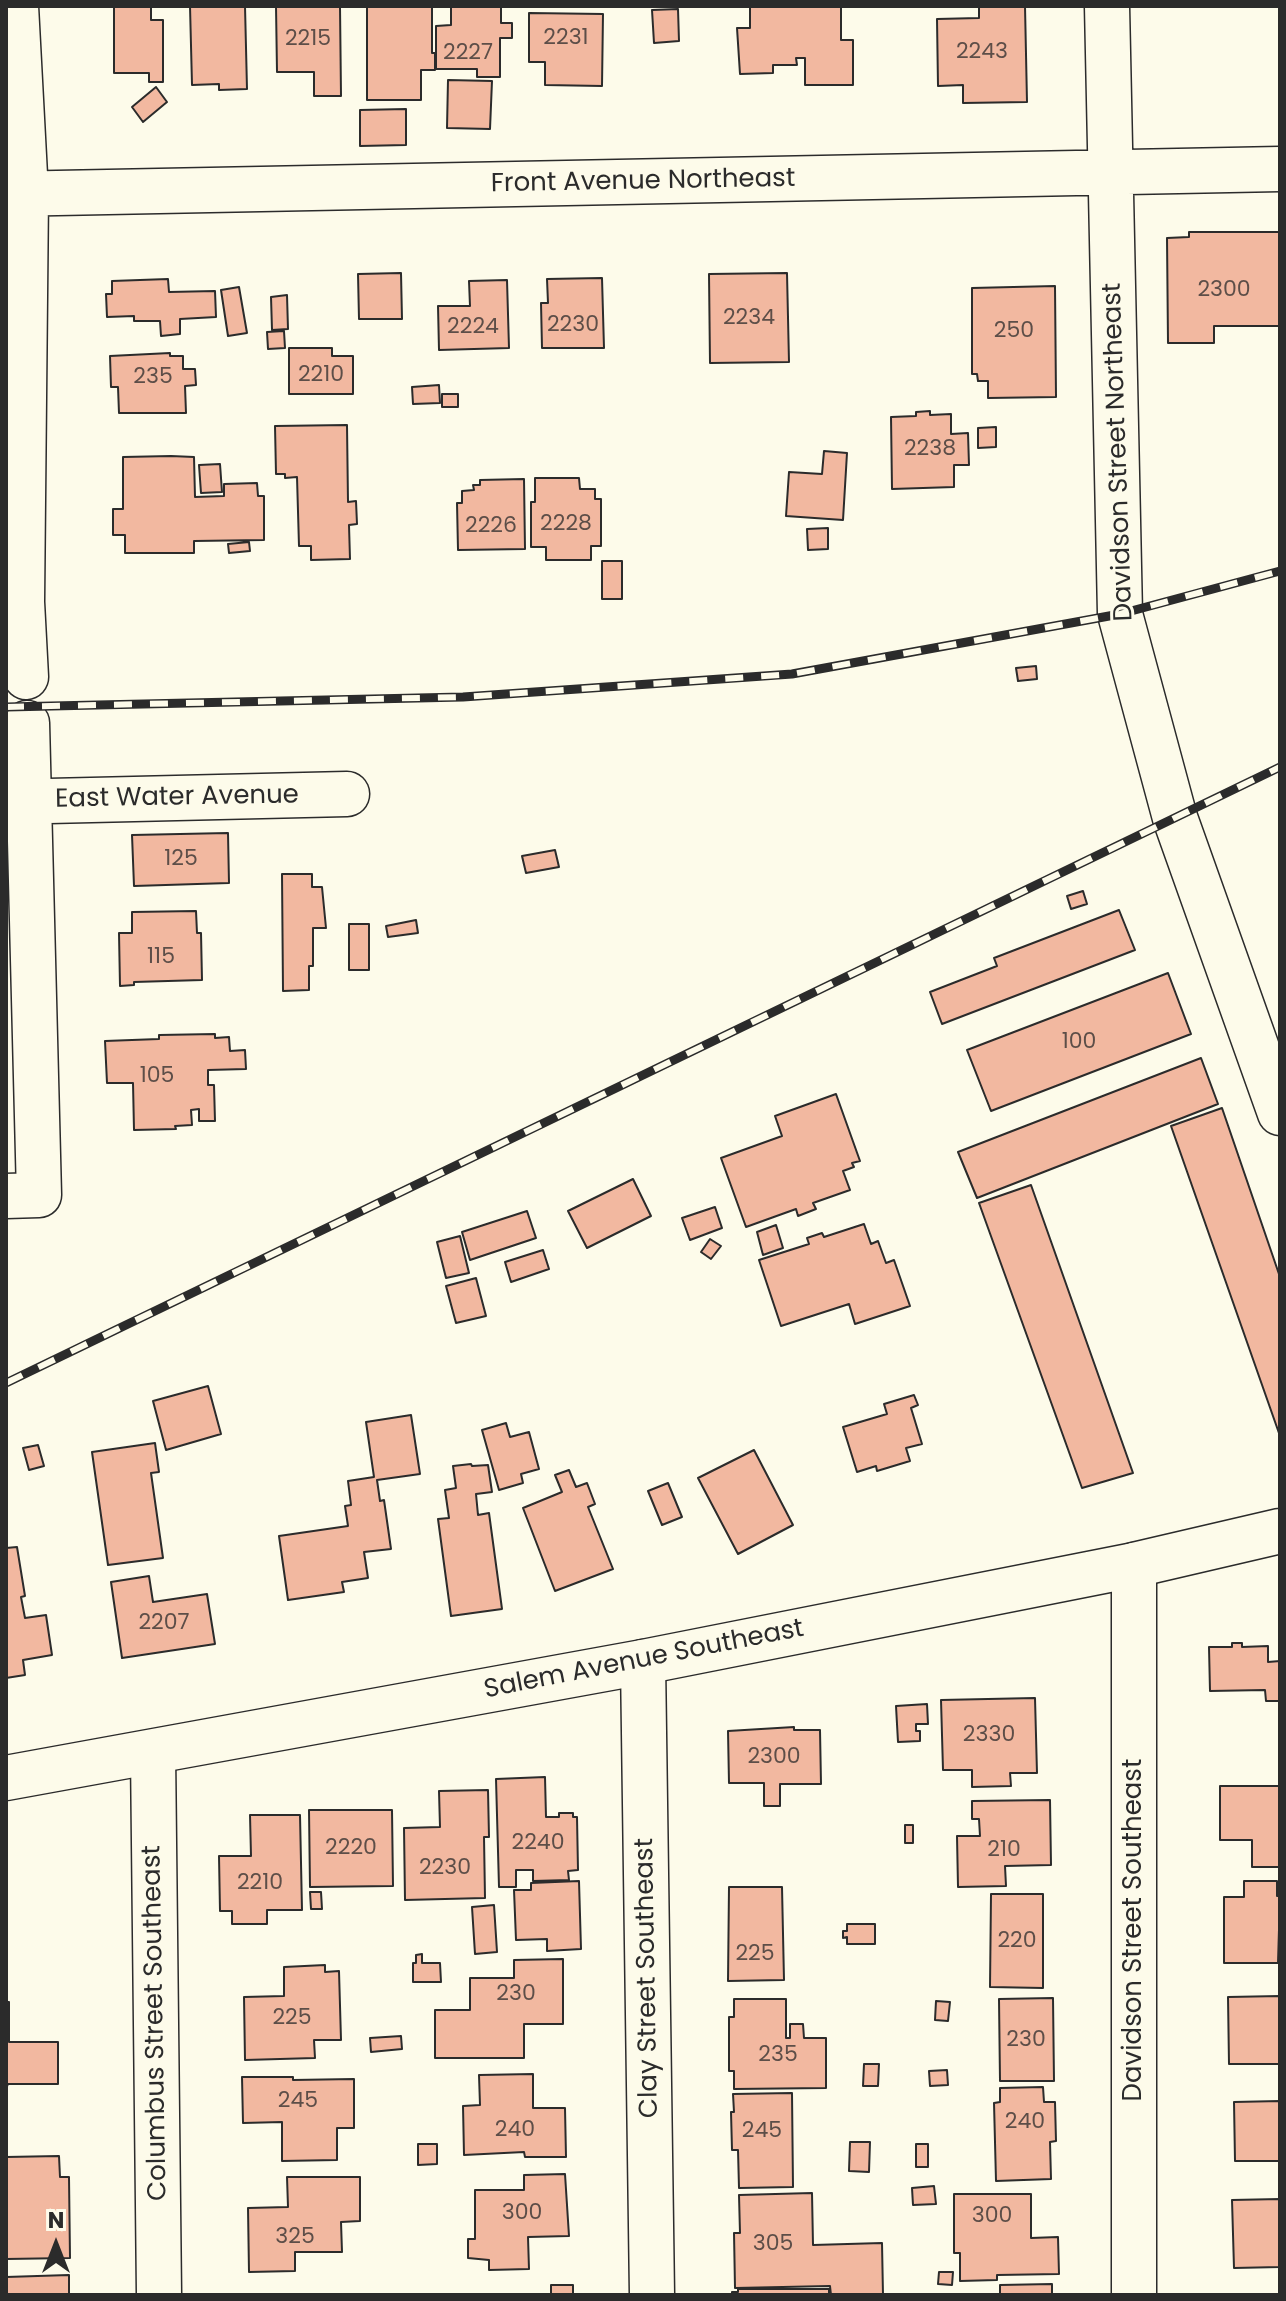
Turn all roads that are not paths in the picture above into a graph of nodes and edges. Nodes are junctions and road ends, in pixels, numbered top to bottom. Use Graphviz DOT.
graph roads {
  1 [pos="16,6"];
  2 [pos="1107,6"];
  3 [pos="1280,169"];
  4 [pos="1110,173"];
  5 [pos="16,194"];
  6 [pos="26,677"];
  7 [pos="27,723"];
  8 [pos="347,794"];
  9 [pos="17,802"];
  10 [pos="1280,1113"];
  11 [pos="22,1196"];
  12 [pos="1280,1531"];
  13 [pos="1134,1565"];
  14 [pos="643,1662"];
  15 [pos="153,1752"];
  16 [pos="6,1778"];
  17 [pos="159,2295"];
  18 [pos="652,2295"];
  19 [pos="1134,2295"];
  1 -- 5 [label="street"];
  2 -- 4 [label="street, Davidson Street Northeast"];
  3 -- 4 [label="street, Front Avenue Northeast"];
  4 -- 5 [label="street, Front Avenue Northeast"];
  4 -- 10 [label="street, Davidson Street Northeast"];
  5 -- 6 [label="street"];
  7 -- 9 [label="street"];
  8 -- 9 [label="street, East Water Avenue"];
  9 -- 11 [label="street"];
  12 -- 13 [label="street, Salem Avenue Southeast"];
  13 -- 14 [label="street, Salem Avenue Southeast"];
  13 -- 19 [label="street, Davidson Street Southeast"];
  14 -- 15 [label="street, Salem Avenue Southeast"];
  14 -- 18 [label="street, Clay Street Southeast"];
  15 -- 16 [label="street, Salem Avenue Southeast"];
  15 -- 17 [label="street, Columbus Street Southeast"];
}
